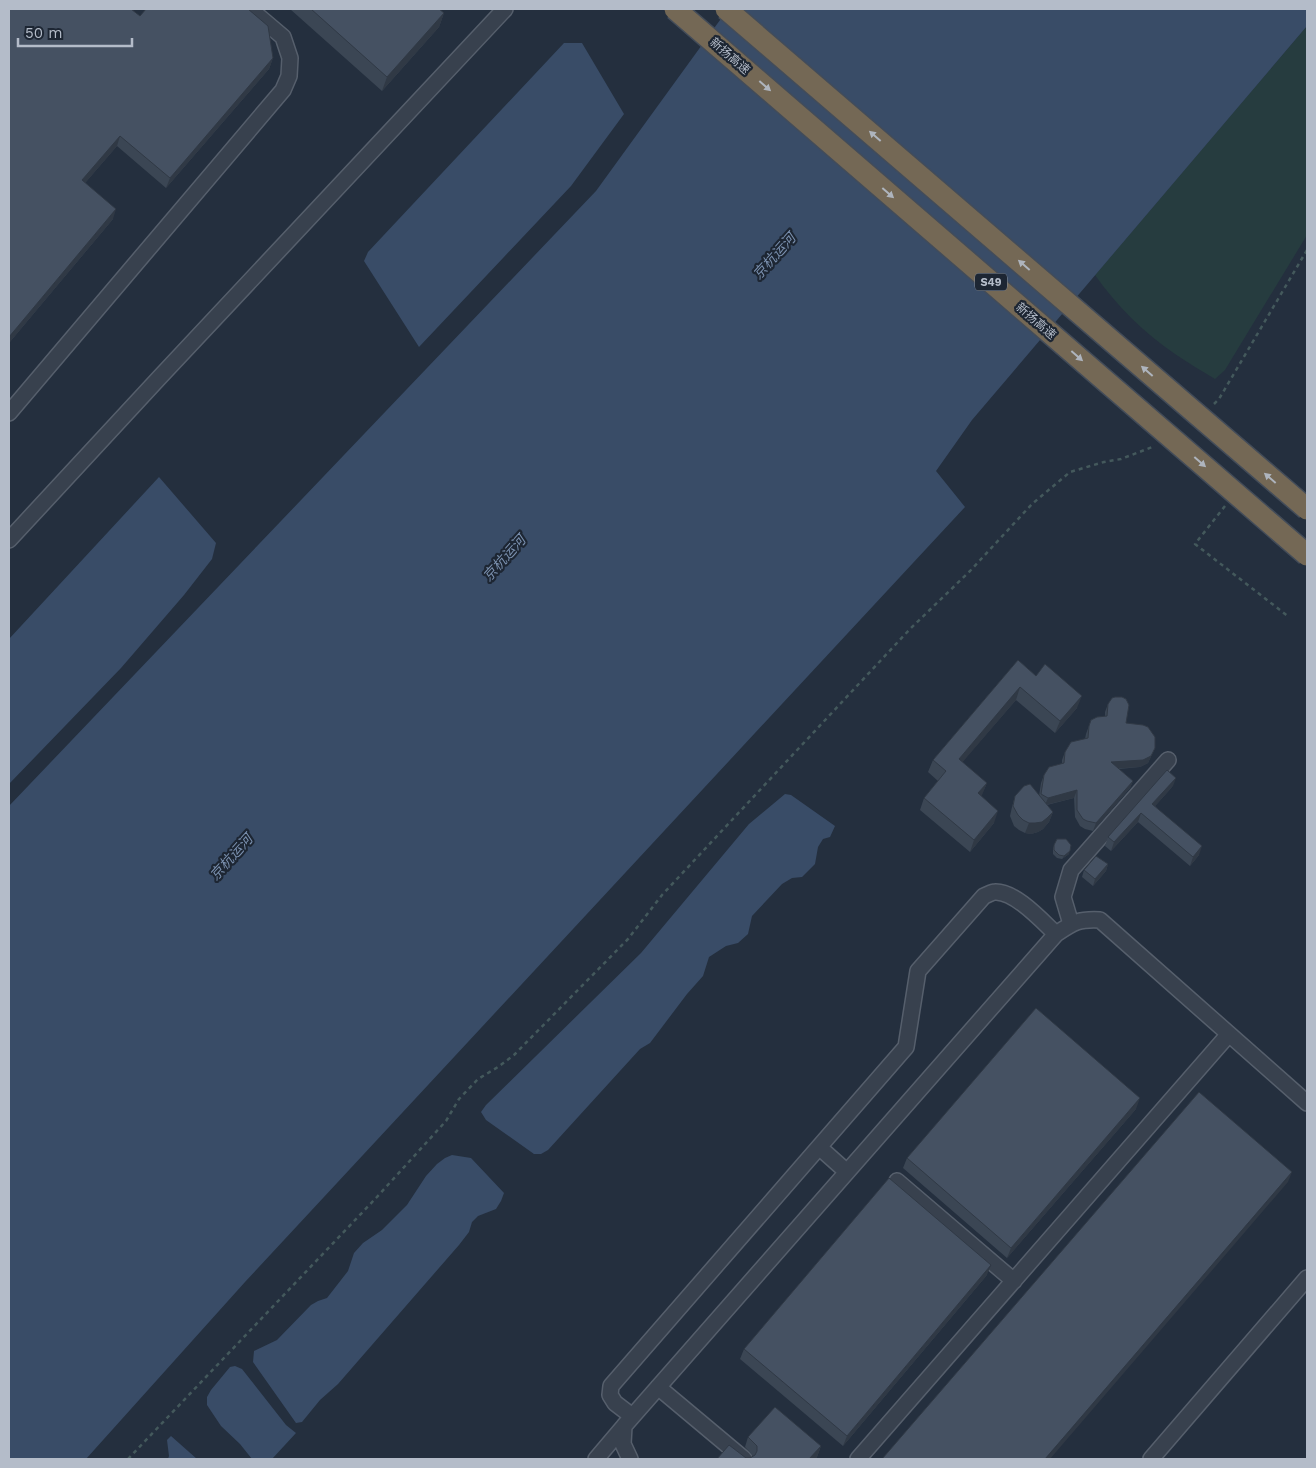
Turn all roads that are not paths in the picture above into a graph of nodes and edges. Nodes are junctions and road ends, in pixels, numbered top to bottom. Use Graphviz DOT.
graph roads {
  1 [pos="250,9"];
  2 [pos="506,9"];
  3 [pos="675,9"];
  4 [pos="726,9"];
  5 [pos="9,412"];
  6 [pos="1307,509"];
  7 [pos="9,540"];
  8 [pos="1307,555"];
  9 [pos="1168,760"];
  10 [pos="1071,924"];
  11 [pos="1056,934"];
  12 [pos="1229,1034"];
  13 [pos="1307,1103"];
  14 [pos="819,1147"];
  15 [pos="847,1172"];
  16 [pos="898,1181"];
  17 [pos="1307,1278"];
  18 [pos="1014,1281"];
  19 [pos="658,1386"];
  20 [pos="628,1421"];
  21 [pos="596,1459"];
  22 [pos="630,1459"];
  23 [pos="744,1459"];
  24 [pos="858,1459"];
  25 [pos="1151,1459"];
  1 -- 5 [label="street"];
  2 -- 7 [label="street"];
  3 -- 8 [label="highway, 新扬高速 / S49, one-way, bridge"];
  6 -- 4 [label="highway, S49, one-way, bridge"];
  9 -- 10 [label="street"];
  10 -- 11 [label="street"];
  10 -- 12 [label="street"];
  11 -- 14 [label="street"];
  11 -- 15 [label="street"];
  12 -- 13 [label="street"];
  12 -- 18 [label="street"];
  14 -- 15 [label="street"];
  14 -- 20 [label="street"];
  15 -- 19 [label="street"];
  16 -- 18 [label="street"];
  17 -- 25 [label="street"];
  18 -- 24 [label="street"];
  19 -- 20 [label="street"];
  19 -- 23 [label="street"];
  20 -- 21 [label="street"];
  20 -- 22 [label="street"];
}
